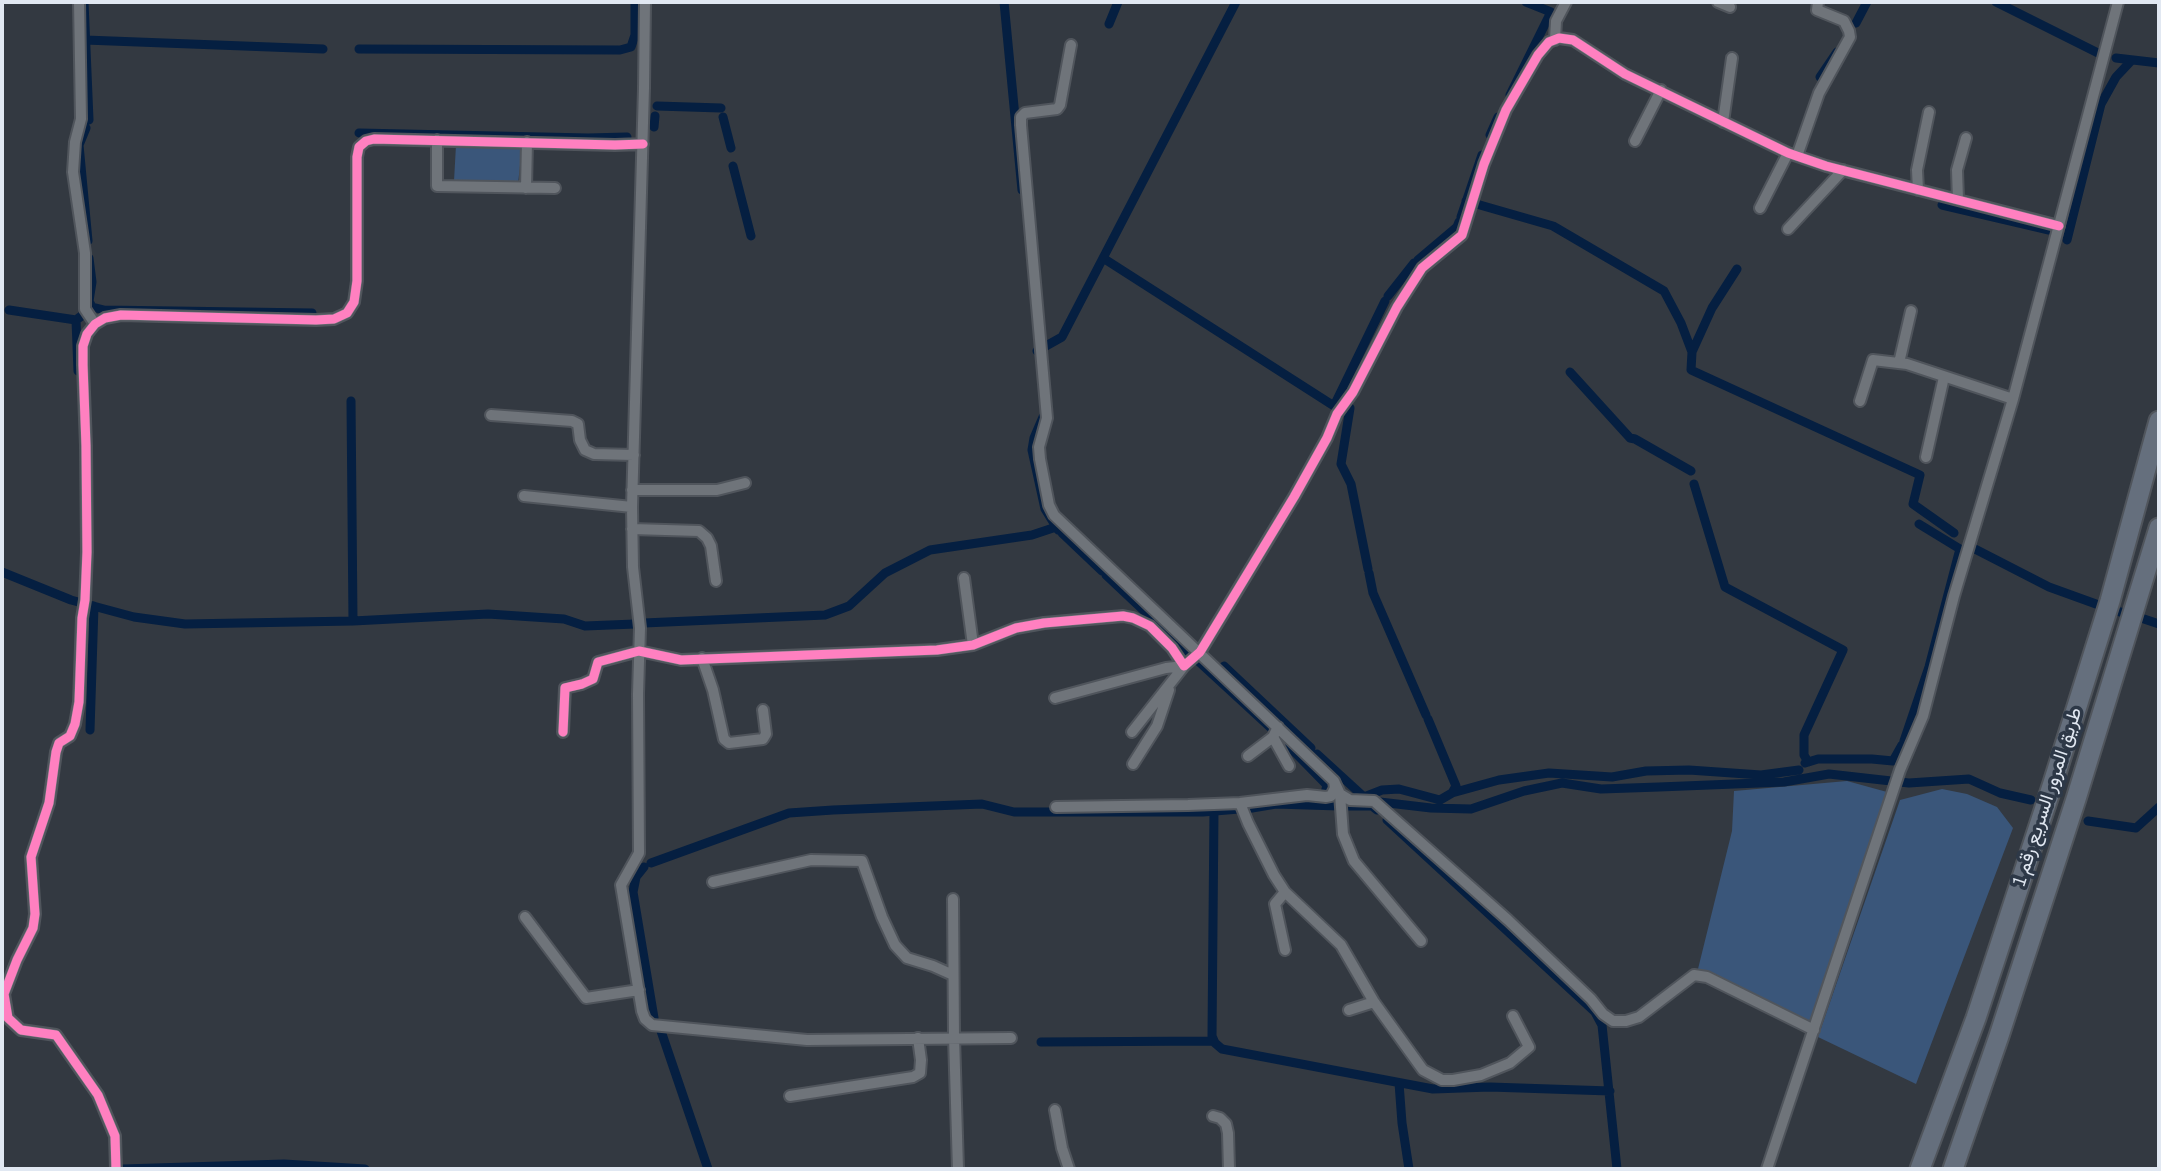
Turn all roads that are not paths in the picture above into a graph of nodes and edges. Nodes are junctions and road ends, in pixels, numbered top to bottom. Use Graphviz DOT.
graph roads {
  1 [pos="79,2"];
  2 [pos="645,2"];
  3 [pos="1566,2"];
  4 [pos="1718,2"];
  5 [pos="1818,2"];
  6 [pos="2118,2"];
  7 [pos="1730,8"];
  8 [pos="1555,40"];
  9 [pos="1071,45"];
  10 [pos="1732,58"];
  11 [pos="1661,90"];
  12 [pos="1929,112"];
  13 [pos="1723,122"];
  14 [pos="1966,138"];
  15 [pos="437,140"];
  16 [pos="1635,141"];
  17 [pos="527,142"];
  18 [pos="643,144"];
  19 [pos="1793,155"];
  20 [pos="1843,170"];
  21 [pos="526,188"];
  22 [pos="555,188"];
  23 [pos="1919,190"];
  24 [pos="1958,200"];
  25 [pos="1760,208"];
  26 [pos="2059,226"];
  27 [pos="1788,229"];
  28 [pos="1911,311"];
  29 [pos="95,324"];
  30 [pos="1899,363"];
  31 [pos="1944,377"];
  32 [pos="2012,399"];
  33 [pos="1860,401"];
  34 [pos="491,415"];
  35 [pos="2159,421"];
  36 [pos="634,455"];
  37 [pos="1926,457"];
  38 [pos="745,483"];
  39 [pos="632,490"];
  40 [pos="524,496"];
  41 [pos="632,507"];
  42 [pos="2159,528"];
  43 [pos="632,529"];
  44 [pos="964,578"];
  45 [pos="716,581"];
  46 [pos="973,645"];
  47 [pos="639,651"];
  48 [pos="1200,652"];
  49 [pos="702,659"];
  50 [pos="1184,666"];
  51 [pos="1172,681"];
  52 [pos="1055,698"];
  53 [pos="763,710"];
  54 [pos="563,732"];
  55 [pos="1132,732"];
  56 [pos="1275,732"];
  57 [pos="1248,756"];
  58 [pos="1133,764"];
  59 [pos="1289,766"];
  60 [pos="1334,782"];
  61 [pos="1340,794"];
  62 [pos="1240,803"];
  63 [pos="1056,807"];
  64 [pos="713,882"];
  65 [pos="1285,892"];
  66 [pos="953,899"];
  67 [pos="525,917"];
  68 [pos="1421,941"];
  69 [pos="1285,950"];
  70 [pos="953,975"];
  71 [pos="639,990"];
  72 [pos="1374,1002"];
  73 [pos="1349,1010"];
  74 [pos="1513,1016"];
  75 [pos="1814,1030"];
  76 [pos="918,1038"];
  77 [pos="954,1038"];
  78 [pos="1012,1038"];
  79 [pos="790,1096"];
  80 [pos="1055,1111"];
  81 [pos="1213,1116"];
  82 [pos="116,1169"];
  83 [pos="958,1169"];
  84 [pos="1069,1169"];
  85 [pos="1229,1169"];
  86 [pos="1767,1169"];
  87 [pos="1920,1169"];
  88 [pos="1953,1169"];
  1 -- 29 [label="street"];
  2 -- 18 [label="street"];
  3 -- 8 [label="street"];
  4 -- 7 [label="street"];
  5 -- 19 [label="street"];
  6 -- 26 [label="street"];
  8 -- 11 [label="street"];
  8 -- 48 [label="street"];
  9 -- 48 [label="street"];
  10 -- 13 [label="street"];
  11 -- 13 [label="street"];
  11 -- 16 [label="street"];
  12 -- 23 [label="street"];
  13 -- 19 [label="street"];
  14 -- 24 [label="street"];
  15 -- 17 [label="street"];
  15 -- 21 [label="street"];
  15 -- 29 [label="street"];
  17 -- 18 [label="street"];
  17 -- 21 [label="street"];
  18 -- 36 [label="street"];
  19 -- 20 [label="street"];
  19 -- 25 [label="street"];
  20 -- 23 [label="street"];
  20 -- 27 [label="street"];
  21 -- 22 [label="street"];
  23 -- 24 [label="street"];
  24 -- 26 [label="street"];
  26 -- 32 [label="street"];
  28 -- 30 [label="street"];
  29 -- 82 [label="street"];
  30 -- 31 [label="street"];
  30 -- 33 [label="street"];
  31 -- 32 [label="street"];
  31 -- 37 [label="street"];
  32 -- 75 [label="street"];
  34 -- 36 [label="street"];
  35 -- 87 [label="highway, طريق المرور السريع رقم 1"];
  36 -- 39 [label="street"];
  38 -- 39 [label="street"];
  39 -- 41 [label="street"];
  40 -- 41 [label="street"];
  41 -- 43 [label="street"];
  42 -- 88 [label="highway, طريق المرور السريع رقم 1"];
  43 -- 45 [label="street"];
  43 -- 47 [label="street"];
  44 -- 46 [label="street"];
  46 -- 49 [label="street"];
  46 -- 50 [label="street"];
  47 -- 49 [label="street"];
  47 -- 54 [label="street"];
  47 -- 71 [label="street"];
  48 -- 50 [label="street"];
  48 -- 56 [label="street"];
  49 -- 53 [label="street"];
  50 -- 51 [label="street"];
  50 -- 52 [label="street"];
  51 -- 55 [label="street"];
  51 -- 58 [label="street"];
  56 -- 57 [label="street"];
  56 -- 59 [label="street"];
  56 -- 60 [label="street"];
  60 -- 61 [label="street"];
  60 -- 62 [label="street"];
  61 -- 68 [label="street"];
  61 -- 75 [label="street"];
  62 -- 63 [label="street"];
  62 -- 65 [label="street"];
  64 -- 70 [label="street"];
  65 -- 69 [label="street"];
  65 -- 72 [label="street"];
  66 -- 70 [label="street"];
  67 -- 71 [label="street"];
  70 -- 77 [label="street"];
  71 -- 76 [label="street"];
  72 -- 73 [label="street"];
  72 -- 74 [label="street"];
  75 -- 86 [label="street"];
  76 -- 77 [label="street"];
  76 -- 79 [label="street"];
  77 -- 78 [label="street"];
  77 -- 83 [label="street"];
  80 -- 84 [label="street"];
  81 -- 85 [label="street"];
}
